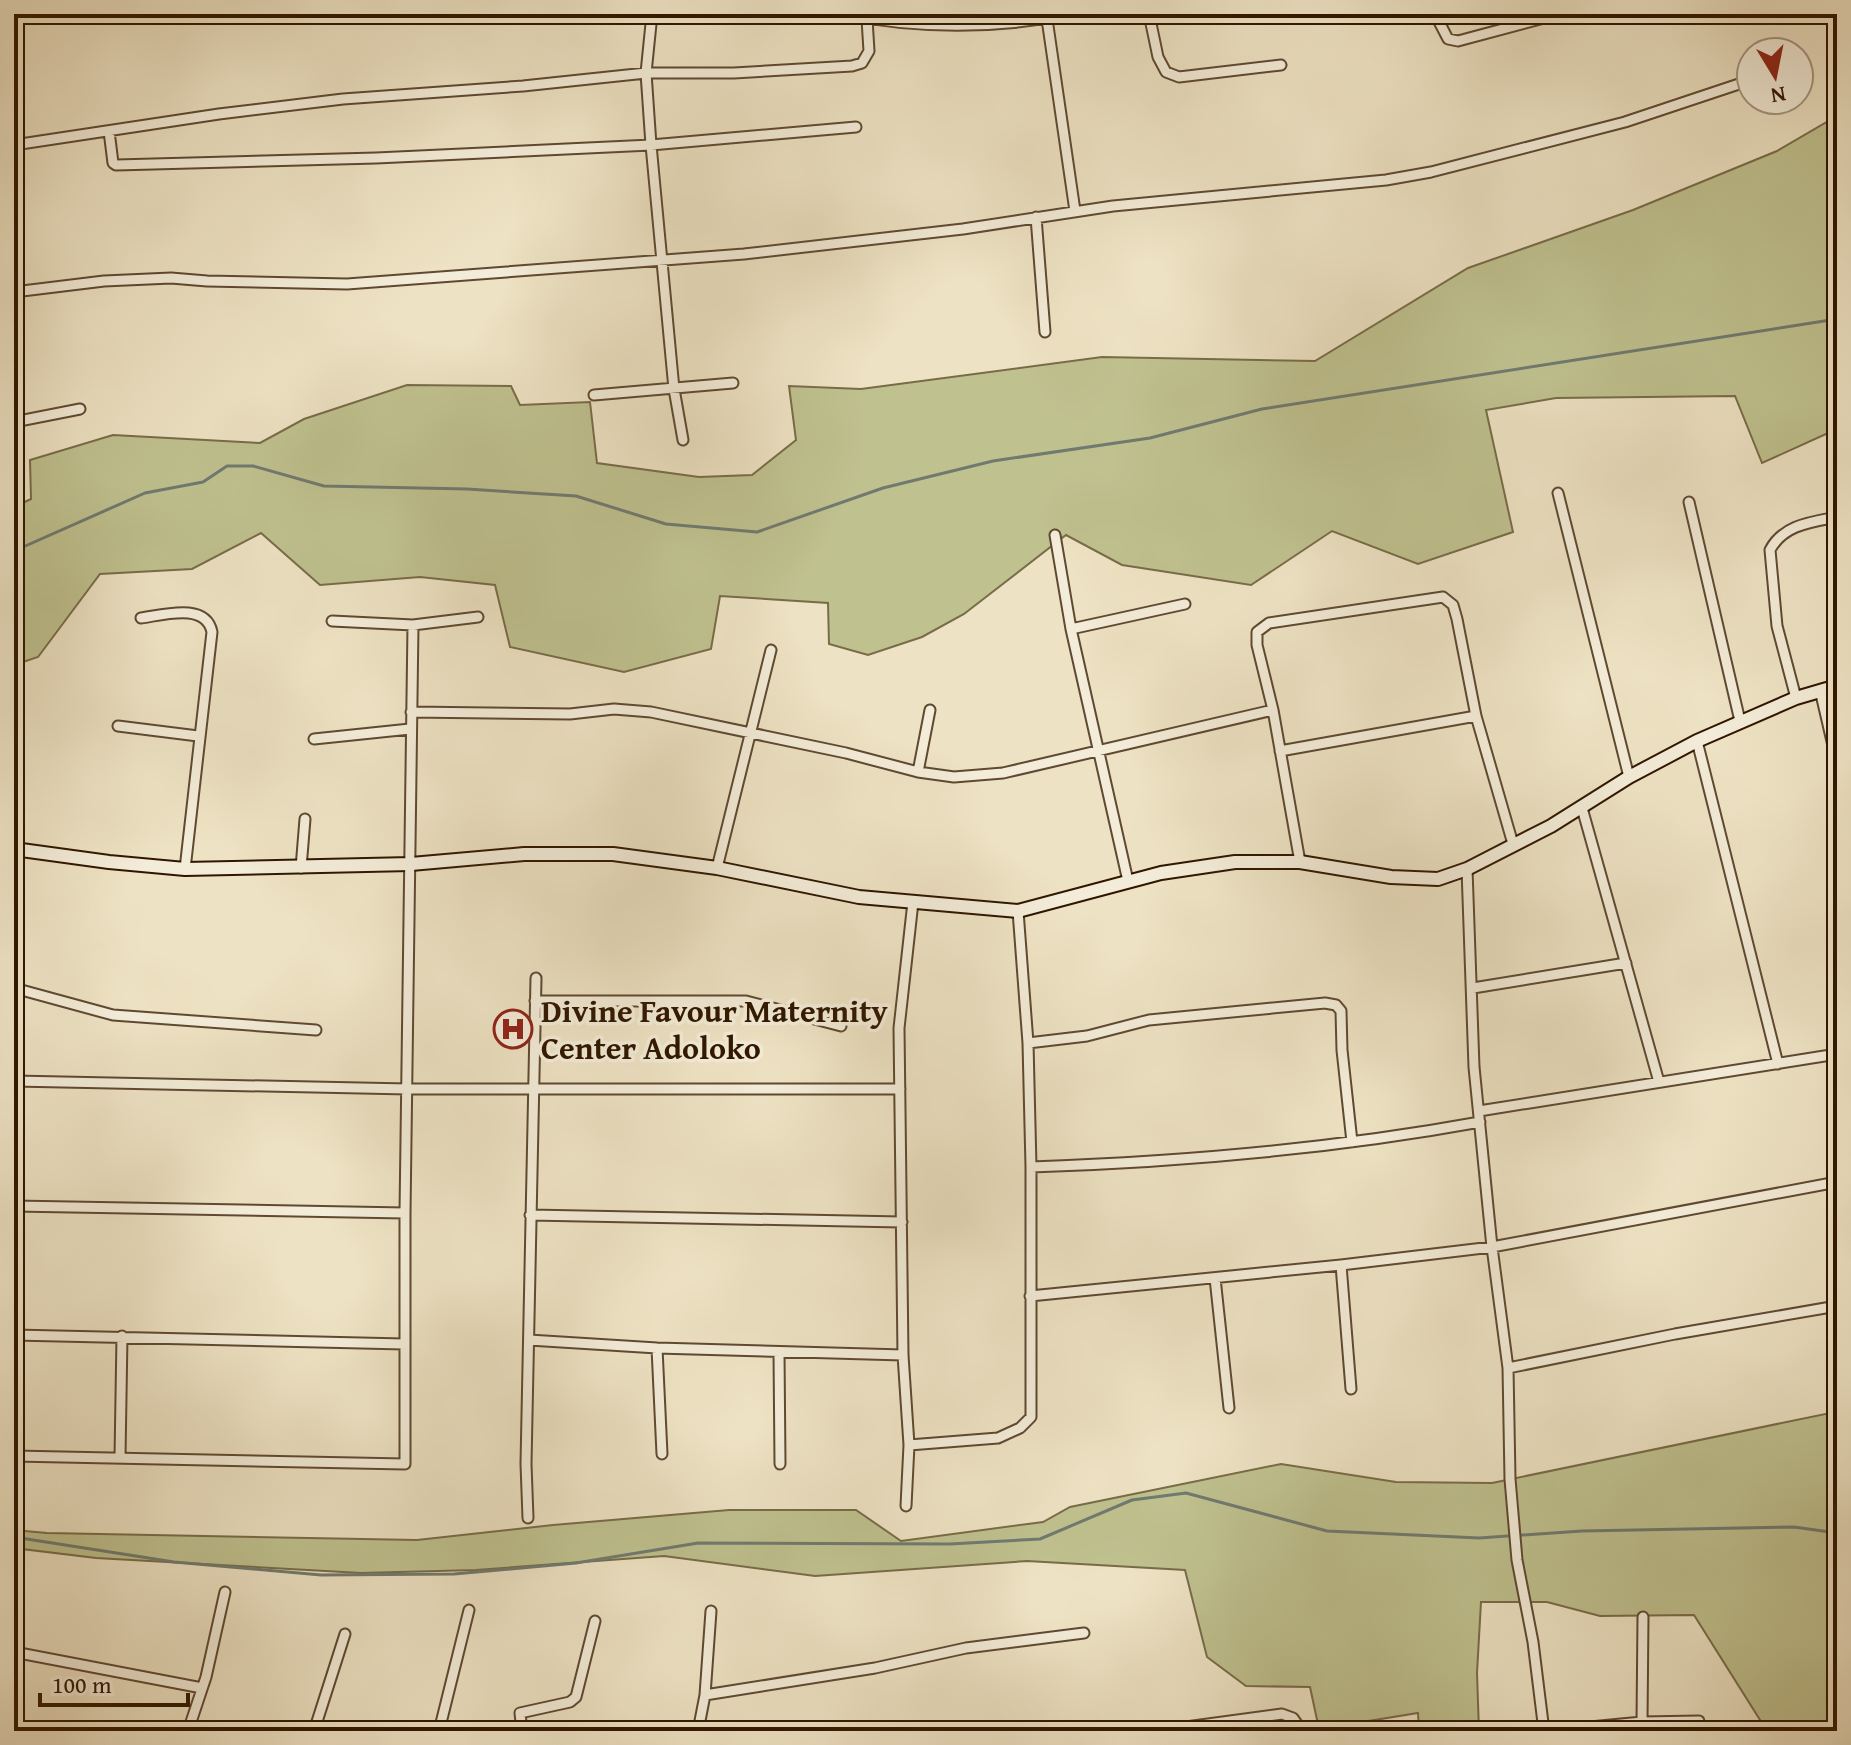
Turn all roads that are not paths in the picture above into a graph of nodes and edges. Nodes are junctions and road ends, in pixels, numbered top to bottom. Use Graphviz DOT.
graph roads {
  1 [pos="652,14"];
  2 [pos="844,14"];
  3 [pos="1071,14"];
  4 [pos="1149,14"];
  5 [pos="1435,14"];
  6 [pos="1553,15"];
  7 [pos="867,19"];
  8 [pos="1047,19"];
  9 [pos="1281,65"];
  10 [pos="646,73"];
  11 [pos="1735,85"];
  12 [pos="856,127"];
  13 [pos="109,131"];
  14 [pos="14,145"];
  15 [pos="651,145"];
  16 [pos="1075,211"];
  17 [pos="1036,217"];
  18 [pos="663,259"];
  19 [pos="14,292"];
  20 [pos="1045,332"];
  21 [pos="733,383"];
  22 [pos="674,389"];
  23 [pos="594,395"];
  24 [pos="80,409"];
  25 [pos="14,422"];
  26 [pos="683,440"];
  27 [pos="1558,493"];
  28 [pos="1689,502"];
  29 [pos="1837,517"];
  30 [pos="1055,535"];
  31 [pos="1185,604"];
  32 [pos="478,617"];
  33 [pos="141,618"];
  34 [pos="332,621"];
  35 [pos="413,625"];
  36 [pos="1071,629"];
  37 [pos="771,650"];
  38 [pos="1837,686"];
  39 [pos="1820,690"];
  40 [pos="1796,698"];
  41 [pos="930,710"];
  42 [pos="1273,710"];
  43 [pos="411,712"];
  44 [pos="1476,716"];
  45 [pos="1740,721"];
  46 [pos="118,726"];
  47 [pos="410,729"];
  48 [pos="752,735"];
  49 [pos="198,736"];
  50 [pos="314,739"];
  51 [pos="1697,741"];
  52 [pos="1097,751"];
  53 [pos="1280,751"];
  54 [pos="1837,763"];
  55 [pos="918,772"];
  56 [pos="1629,777"];
  57 [pos="1582,808"];
  58 [pos="305,819"];
  59 [pos="1513,844"];
  60 [pos="14,849"];
  61 [pos="1300,862"];
  62 [pos="411,864"];
  63 [pos="301,868"];
  64 [pos="717,868"];
  65 [pos="185,869"];
  66 [pos="1467,869"];
  67 [pos="1128,881"];
  68 [pos="913,902"];
  69 [pos="1018,911"];
  70 [pos="1626,963"];
  71 [pos="536,978"];
  72 [pos="14,988"];
  73 [pos="1473,988"];
  74 [pos="535,1001"];
  75 [pos="841,1026"];
  76 [pos="316,1030"];
  77 [pos="1028,1043"];
  78 [pos="1837,1054"];
  79 [pos="1778,1064"];
  80 [pos="14,1081"];
  81 [pos="1659,1082"];
  82 [pos="535,1088"];
  83 [pos="408,1089"];
  84 [pos="900,1089"];
  85 [pos="1479,1111"];
  86 [pos="1480,1122"];
  87 [pos="1352,1142"];
  88 [pos="1031,1167"];
  89 [pos="1837,1182"];
  90 [pos="14,1206"];
  91 [pos="405,1213"];
  92 [pos="530,1215"];
  93 [pos="902,1222"];
  94 [pos="1492,1247"];
  95 [pos="1341,1265"];
  96 [pos="1215,1278"];
  97 [pos="1030,1296"];
  98 [pos="1837,1306"];
  99 [pos="14,1335"];
  100 [pos="122,1336"];
  101 [pos="529,1340"];
  102 [pos="404,1344"];
  103 [pos="657,1348"];
  104 [pos="779,1352"];
  105 [pos="903,1355"];
  106 [pos="1508,1368"];
  107 [pos="1351,1389"];
  108 [pos="1229,1408"];
  109 [pos="909,1445"];
  110 [pos="662,1454"];
  111 [pos="14,1456"];
  112 [pos="120,1457"];
  113 [pos="780,1464"];
  114 [pos="906,1506"];
  115 [pos="528,1518"];
  116 [pos="225,1592"];
  117 [pos="469,1610"];
  118 [pos="711,1611"];
  119 [pos="1643,1617"];
  120 [pos="595,1621"];
  121 [pos="1084,1633"];
  122 [pos="345,1634"];
  123 [pos="14,1652"];
  124 [pos="202,1688"];
  125 [pos="705,1695"];
  126 [pos="1699,1721"];
  127 [pos="1642,1722"];
  128 [pos="188,1731"];
  129 [pos="314,1731"];
  130 [pos="439,1731"];
  131 [pos="522,1731"];
  132 [pos="698,1731"];
  133 [pos="1156,1731"];
  134 [pos="1302,1731"];
  135 [pos="1546,1731"];
  1 -- 10 [label="street"];
  2 -- 7 [label="street"];
  3 -- 8 [label="street"];
  4 -- 9 [label="street"];
  5 -- 6 [label="street"];
  7 -- 8 [label="street"];
  7 -- 10 [label="street"];
  8 -- 16 [label="street"];
  10 -- 13 [label="street"];
  10 -- 15 [label="street"];
  11 -- 16 [label="street"];
  12 -- 15 [label="street"];
  13 -- 14 [label="street"];
  13 -- 15 [label="street"];
  15 -- 18 [label="street"];
  16 -- 17 [label="street"];
  17 -- 18 [label="street"];
  17 -- 20 [label="street"];
  18 -- 19 [label="street"];
  18 -- 22 [label="street"];
  21 -- 22 [label="street"];
  22 -- 23 [label="street"];
  22 -- 26 [label="street"];
  24 -- 25 [label="street"];
  27 -- 56 [label="street"];
  28 -- 45 [label="street"];
  29 -- 40 [label="street"];
  30 -- 36 [label="street"];
  31 -- 36 [label="street"];
  32 -- 35 [label="street"];
  33 -- 49 [label="street"];
  34 -- 35 [label="street"];
  35 -- 43 [label="street"];
  36 -- 52 [label="street"];
  37 -- 48 [label="street"];
  38 -- 39 [label="street"];
  39 -- 40 [label="street"];
  39 -- 54 [label="street"];
  40 -- 45 [label="street"];
  41 -- 55 [label="street"];
  42 -- 44 [label="street"];
  42 -- 52 [label="street"];
  42 -- 53 [label="street"];
  43 -- 47 [label="street"];
  43 -- 48 [label="street"];
  44 -- 53 [label="street"];
  44 -- 59 [label="street"];
  45 -- 51 [label="street"];
  46 -- 49 [label="street"];
  47 -- 50 [label="street"];
  47 -- 62 [label="street"];
  48 -- 55 [label="street"];
  48 -- 64 [label="street"];
  49 -- 65 [label="street"];
  51 -- 56 [label="street"];
  51 -- 79 [label="street"];
  52 -- 55 [label="street"];
  52 -- 67 [label="street"];
  53 -- 61 [label="street"];
  56 -- 57 [label="street"];
  57 -- 59 [label="street"];
  57 -- 70 [label="street"];
  58 -- 63 [label="street"];
  59 -- 66 [label="street"];
  60 -- 65 [label="street"];
  61 -- 66 [label="street"];
  61 -- 67 [label="street"];
  62 -- 63 [label="street"];
  62 -- 64 [label="street"];
  62 -- 83 [label="street"];
  63 -- 65 [label="street"];
  64 -- 68 [label="street"];
  66 -- 73 [label="street"];
  67 -- 69 [label="street"];
  68 -- 69 [label="street"];
  68 -- 84 [label="street"];
  69 -- 77 [label="street"];
  70 -- 73 [label="street"];
  70 -- 81 [label="street"];
  71 -- 74 [label="street"];
  72 -- 76 [label="street"];
  73 -- 85 [label="street"];
  74 -- 75 [label="street"];
  74 -- 82 [label="street"];
  77 -- 87 [label="street"];
  77 -- 88 [label="street"];
  78 -- 79 [label="street"];
  79 -- 81 [label="street"];
  80 -- 83 [label="street"];
  81 -- 85 [label="street"];
  82 -- 83 [label="street"];
  82 -- 84 [label="street"];
  82 -- 92 [label="street"];
  83 -- 91 [label="street"];
  84 -- 93 [label="street"];
  85 -- 86 [label="street"];
  86 -- 87 [label="street"];
  86 -- 94 [label="street"];
  87 -- 88 [label="street"];
  88 -- 97 [label="street"];
  89 -- 94 [label="street"];
  90 -- 91 [label="street"];
  91 -- 102 [label="street"];
  92 -- 93 [label="street"];
  92 -- 101 [label="street"];
  93 -- 105 [label="street"];
  94 -- 95 [label="street"];
  94 -- 106 [label="street"];
  95 -- 96 [label="street"];
  95 -- 107 [label="street"];
  96 -- 97 [label="street"];
  96 -- 108 [label="street"];
  97 -- 109 [label="street"];
  98 -- 106 [label="street"];
  99 -- 100 [label="street"];
  100 -- 102 [label="street"];
  100 -- 112 [label="street"];
  101 -- 103 [label="street"];
  101 -- 115 [label="street"];
  102 -- 112 [label="street"];
  103 -- 104 [label="street"];
  103 -- 110 [label="street"];
  104 -- 105 [label="street"];
  104 -- 113 [label="street"];
  105 -- 109 [label="street"];
  106 -- 135 [label="street"];
  109 -- 114 [label="street"];
  111 -- 112 [label="street"];
  116 -- 124 [label="street"];
  117 -- 130 [label="street"];
  118 -- 125 [label="street"];
  119 -- 127 [label="street"];
  120 -- 131 [label="street"];
  121 -- 125 [label="street"];
  122 -- 129 [label="street"];
  123 -- 124 [label="street"];
  124 -- 128 [label="street"];
  125 -- 132 [label="street"];
  126 -- 127 [label="street"];
  127 -- 135 [label="street"];
  133 -- 134 [label="street"];
}
